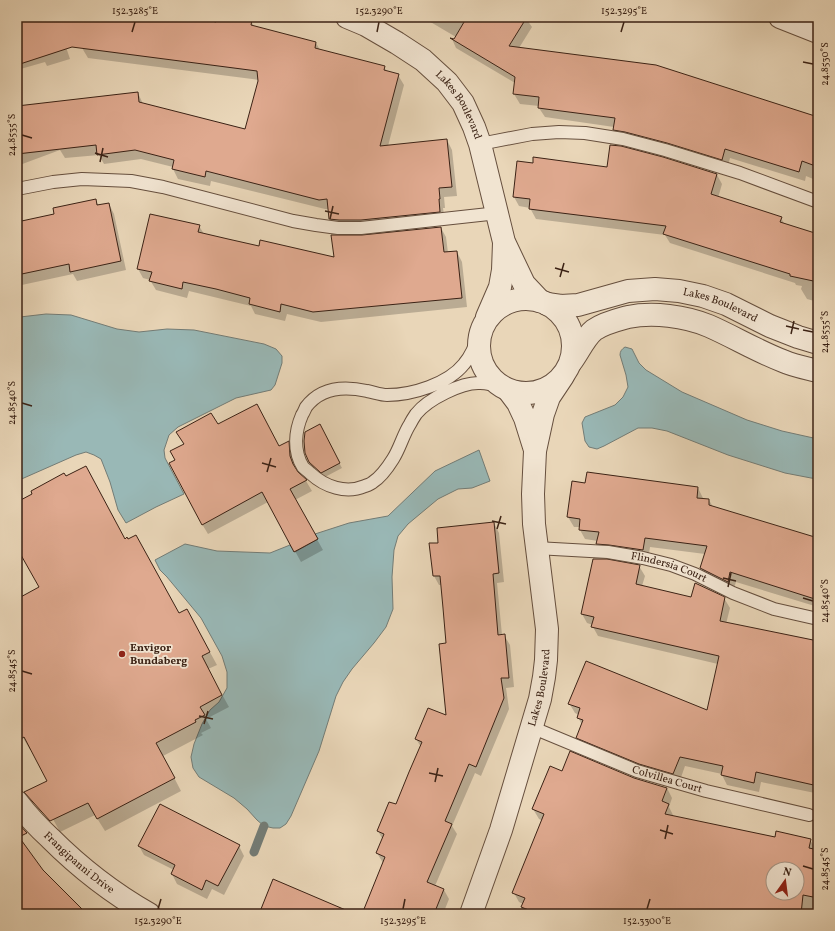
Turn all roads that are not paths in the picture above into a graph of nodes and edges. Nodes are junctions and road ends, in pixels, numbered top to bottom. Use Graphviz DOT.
graph roads {
  1 [pos="347,17"];
  2 [pos="780,17"];
  3 [pos="818,32"];
  4 [pos="480,144"];
  5 [pos="17,189"];
  6 [pos="818,202"];
  7 [pos="498,212"];
  8 [pos="504,242"];
  9 [pos="544,303"];
  10 [pos="483,326"];
  11 [pos="818,343"];
  12 [pos="818,371"];
  13 [pos="565,372"];
  14 [pos="505,389"];
  15 [pos="535,451"];
  16 [pos="536,548"];
  17 [pos="818,619"];
  18 [pos="531,727"];
  19 [pos="17,802"];
  20 [pos="809,815"];
  21 [pos="474,913"];
  22 [pos="149,914"];
  1 -- 4 [label="street, Lakes Boulevard"];
  2 -- 3 [label="street"];
  4 -- 6 [label="lane"];
  4 -- 7 [label="street, Lakes Boulevard"];
  5 -- 7 [label="lane"];
  7 -- 8 [label="street, Lakes Boulevard"];
  8 -- 9 [label="street"];
  8 -- 10 [label="street"];
  9 -- 10 [label="street"];
  9 -- 11 [label="street, Lakes Boulevard"];
  9 -- 13 [label="street"];
  10 -- 14 [label="street"];
  10 -- 14 [label="lane"];
  12 -- 13 [label="street, Lakes Boulevard"];
  13 -- 14 [label="street"];
  13 -- 15 [label="street, Lakes Boulevard"];
  14 -- 15 [label="street"];
  15 -- 16 [label="street, Lakes Boulevard"];
  16 -- 17 [label="lane, Flindersia Court"];
  16 -- 18 [label="street, Lakes Boulevard"];
  18 -- 20 [label="lane, Colvillea Court"];
  18 -- 21 [label="street, Lakes Boulevard"];
  19 -- 22 [label="street, Frangipanni Drive"];
}
